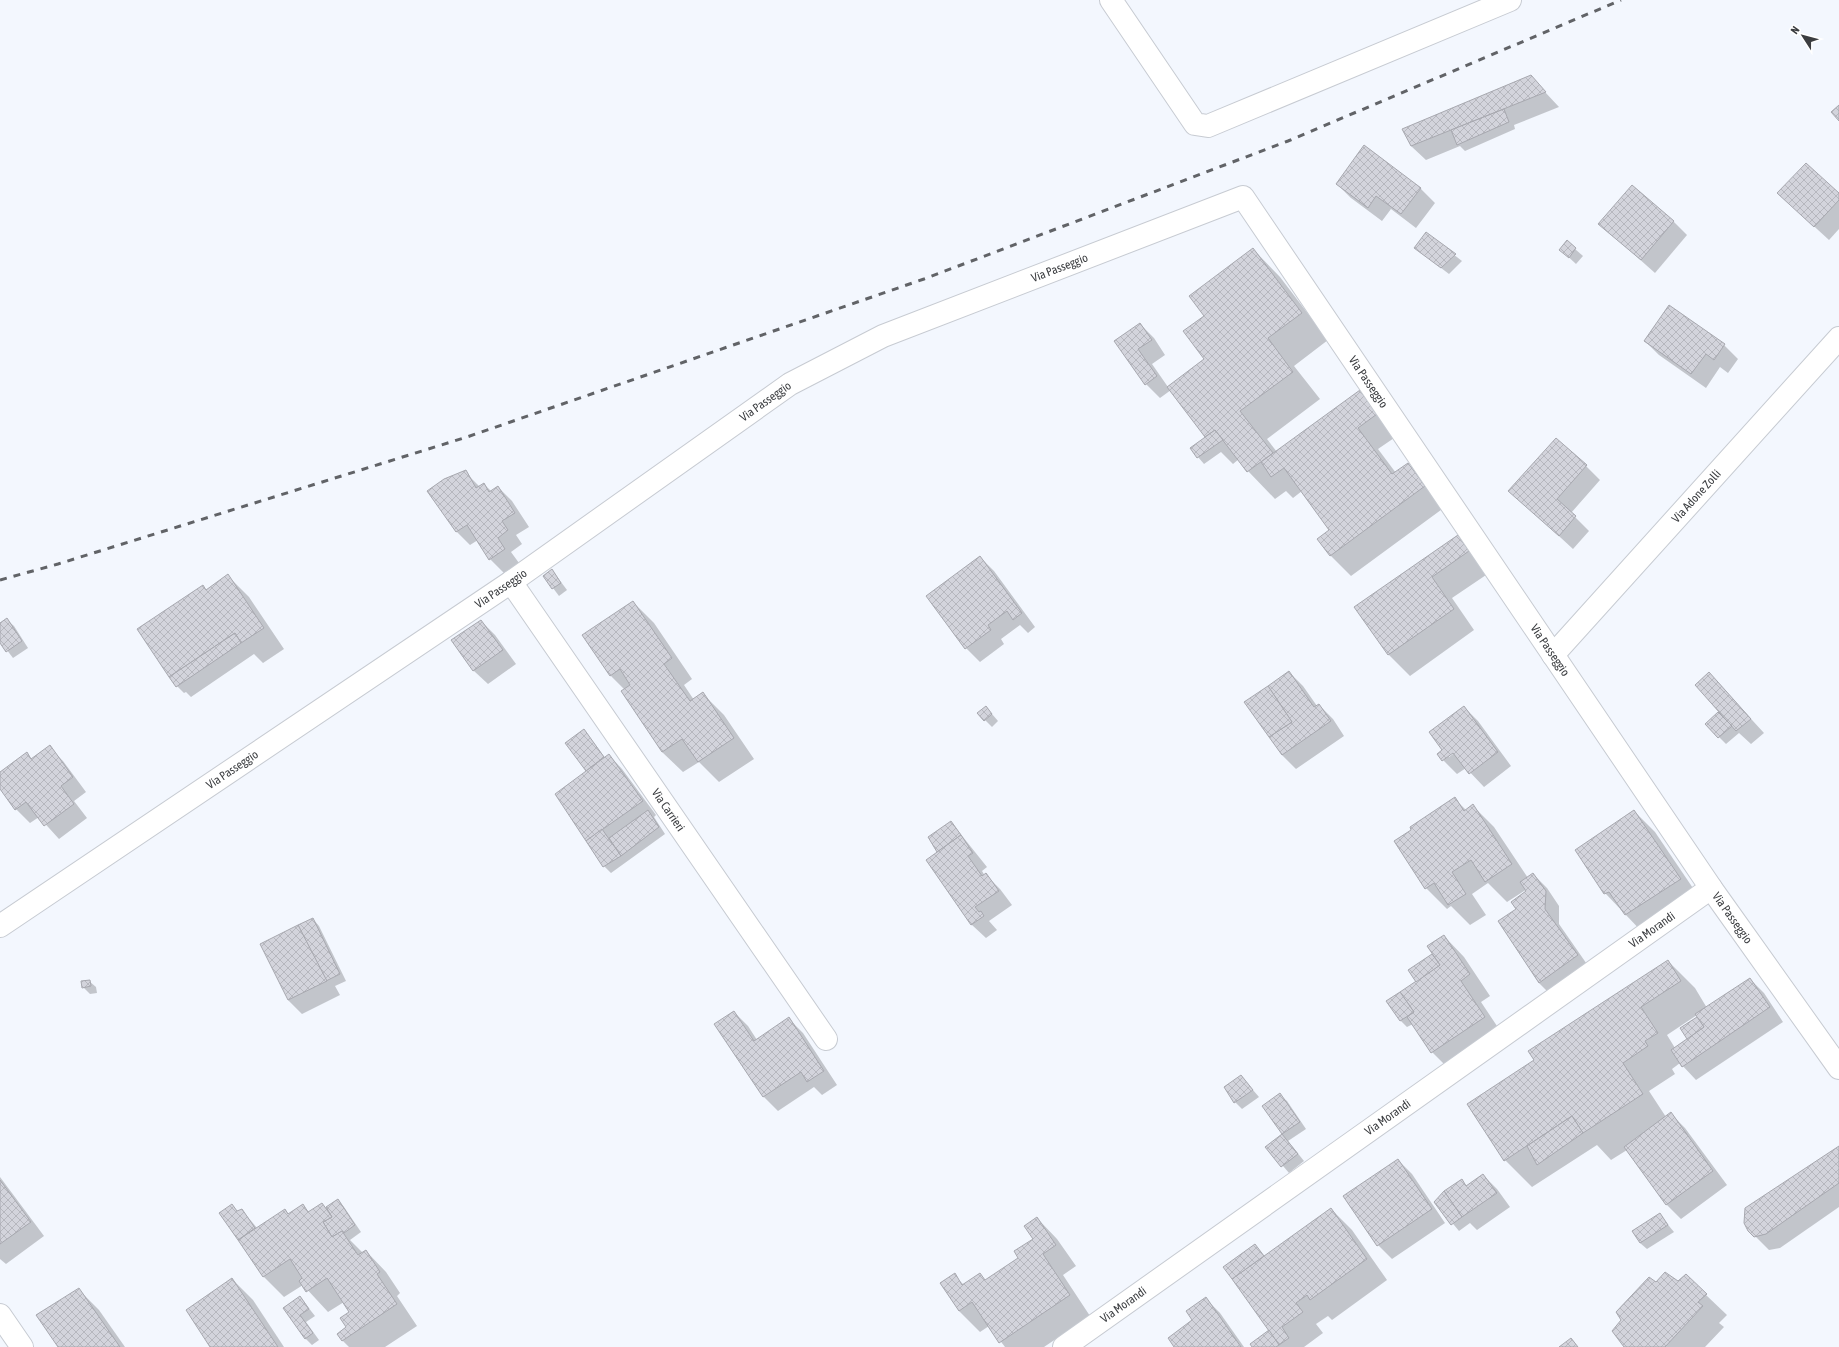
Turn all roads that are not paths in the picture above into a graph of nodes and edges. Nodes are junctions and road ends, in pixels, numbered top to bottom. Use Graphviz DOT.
graph roads {
  1 [pos="1111,0"];
  2 [pos="1510,0"];
  3 [pos="1839,338"];
  4 [pos="511,582"];
  5 [pos="1553,655"];
  6 [pos="1711,888"];
  7 [pos="0,926"];
  8 [pos="826,1038"];
  9 [pos="1839,1068"];
  10 [pos="0,1315"];
  11 [pos="22,1347"];
  12 [pos="1064,1347"];
  1 -- 2 [label="street"];
  3 -- 5 [label="street, Via Adone Zolli"];
  4 -- 5 [label="street, Via Passeggio"];
  4 -- 7 [label="street, Via Passeggio"];
  4 -- 8 [label="street, Via Carrieri"];
  5 -- 6 [label="street, Via Passeggio"];
  6 -- 9 [label="street, Via Passeggio"];
  6 -- 12 [label="street, Via Morandi"];
  10 -- 11 [label="street"];
}
